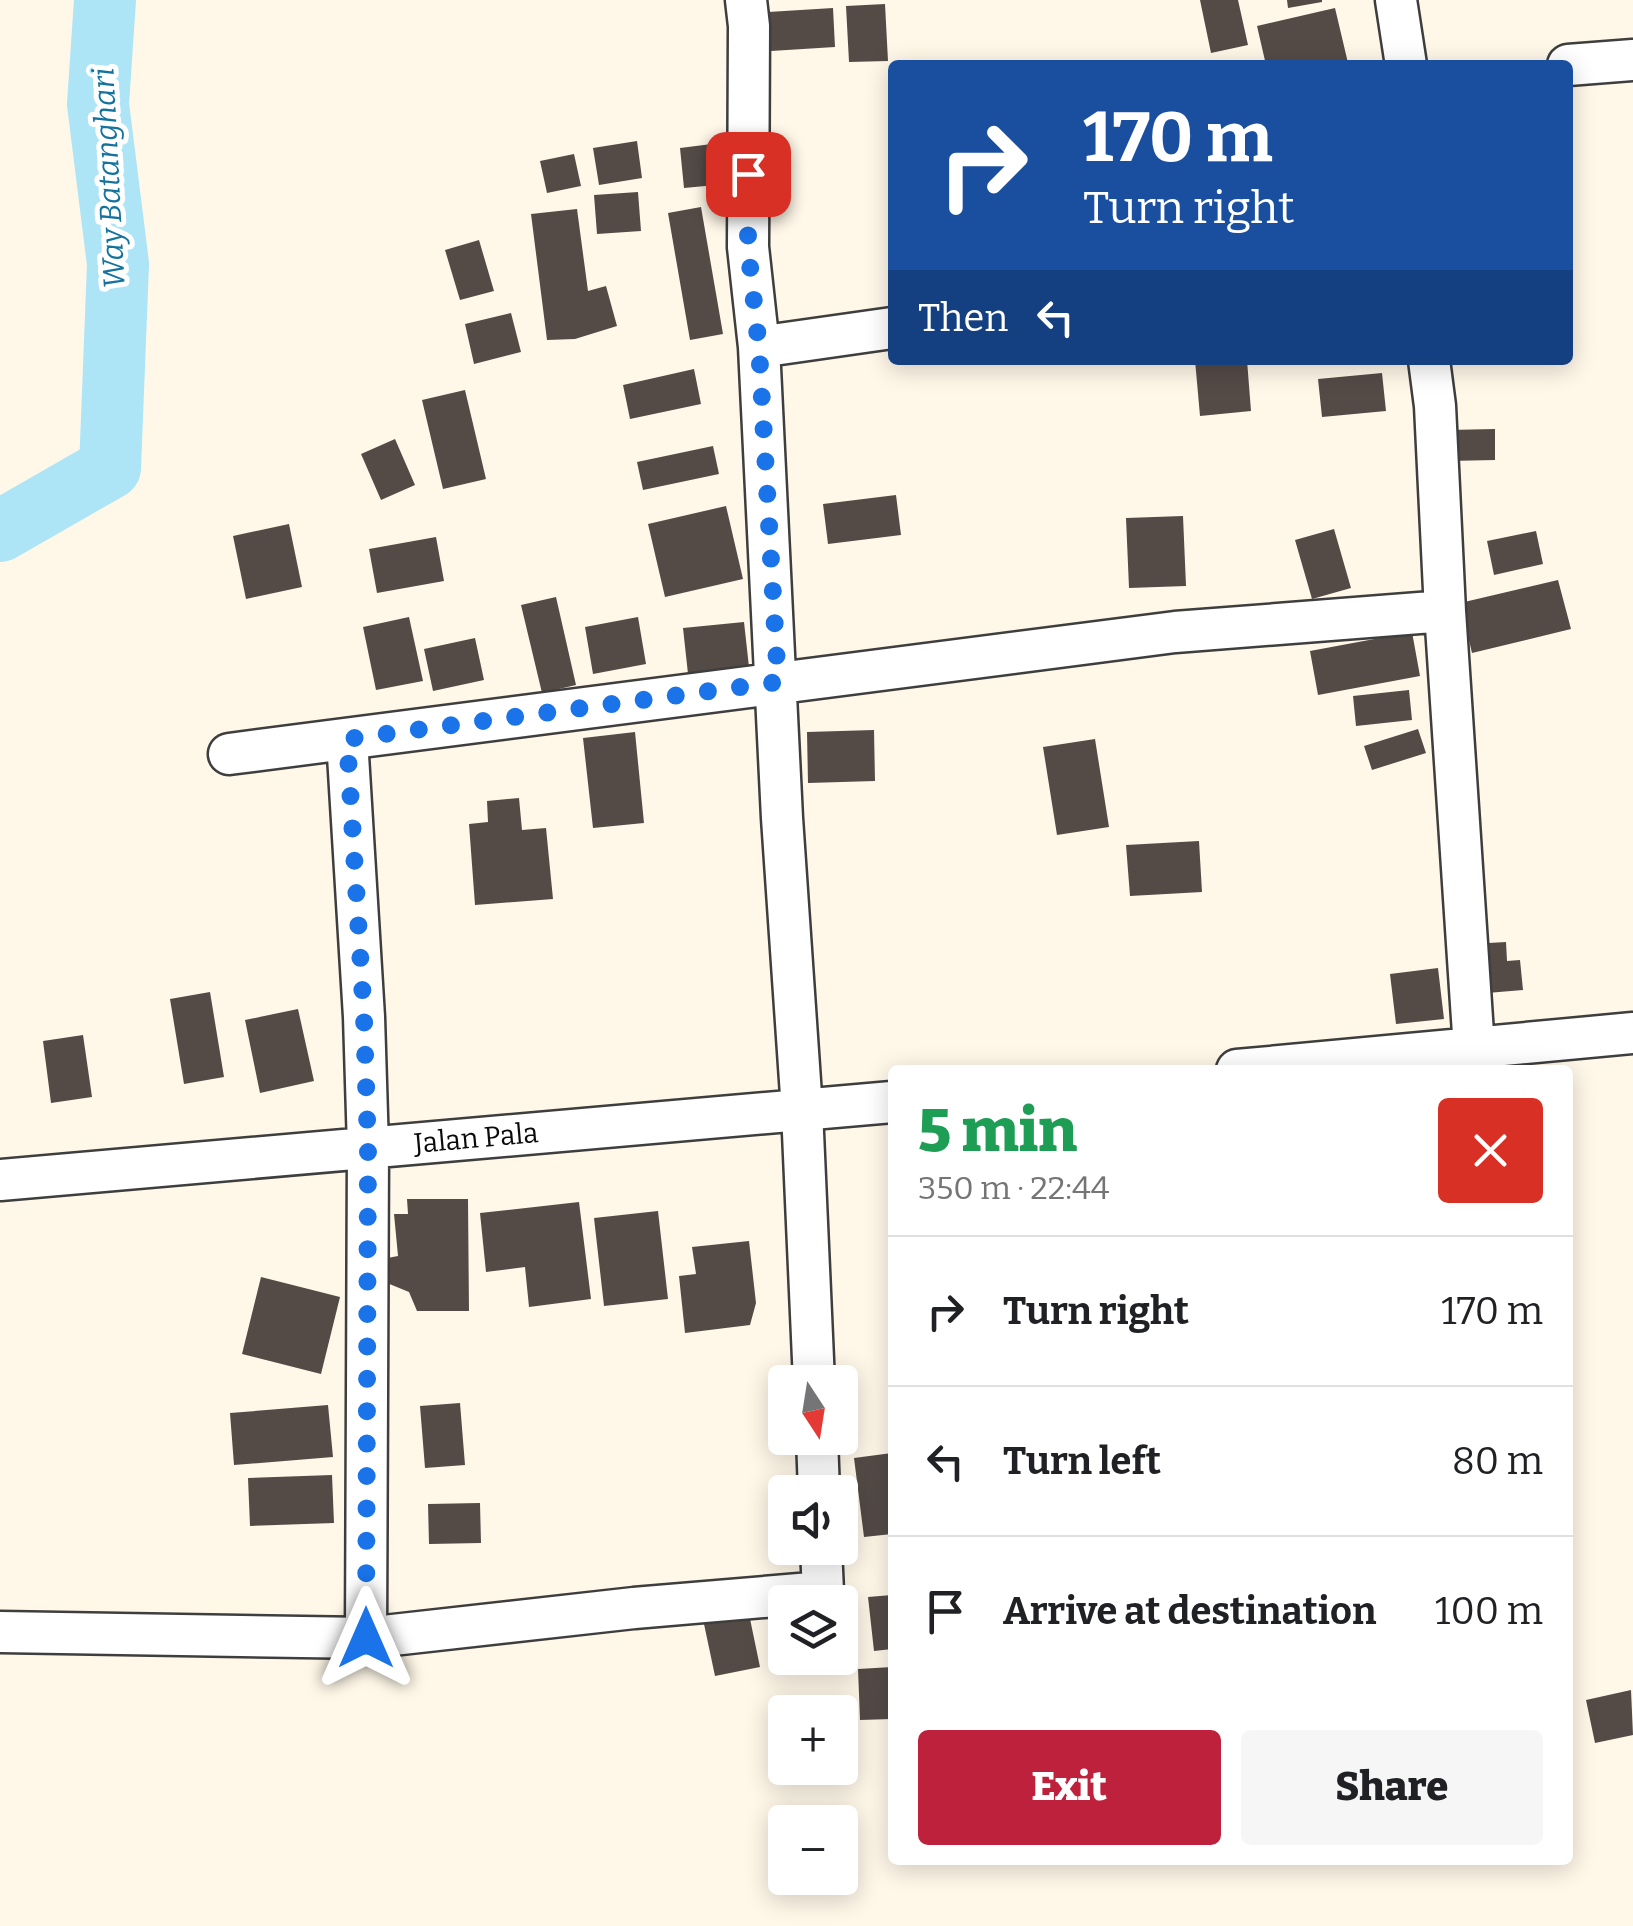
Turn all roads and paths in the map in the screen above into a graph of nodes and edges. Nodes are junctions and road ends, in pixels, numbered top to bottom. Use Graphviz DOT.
graph roads {
  1 [pos="746,0"];
  2 [pos="1396,0"];
  3 [pos="1405,60"];
  4 [pos="1633,60"];
  5 [pos="1573,65"];
  6 [pos="888,329"];
  7 [pos="759,348"];
  8 [pos="1431,365"];
  9 [pos="1445,612"];
  10 [pos="778,682"];
  11 [pos="347,739"];
  12 [pos="229,754"];
  13 [pos="1633,1032"];
  14 [pos="1474,1049"];
  15 [pos="1293,1065"];
  16 [pos="888,1102"];
  17 [pos="802,1110"];
  18 [pos="368,1148"];
  19 [pos="0,1180"];
  20 [pos="813,1365"];
  21 [pos="822,1565"];
  22 [pos="0,1632"];
  23 [pos="366,1638"];
  1 -- 7 [label="street"];
  2 -- 3 [label="street"];
  4 -- 5 [label="street"];
  6 -- 7 [label="street"];
  7 -- 10 [label="street"];
  8 -- 9 [label="street"];
  9 -- 10 [label="street"];
  9 -- 14 [label="street"];
  10 -- 11 [label="street"];
  10 -- 17 [label="street"];
  11 -- 12 [label="street"];
  11 -- 18 [label="street"];
  13 -- 14 [label="street"];
  14 -- 15 [label="street"];
  16 -- 17 [label="street, Jalan Pala"];
  17 -- 18 [label="street, Jalan Pala"];
  17 -- 20 [label="street"];
  18 -- 19 [label="street, Jalan Pala"];
  18 -- 23 [label="street"];
  21 -- 23 [label="street"];
  22 -- 23 [label="street"];
}
